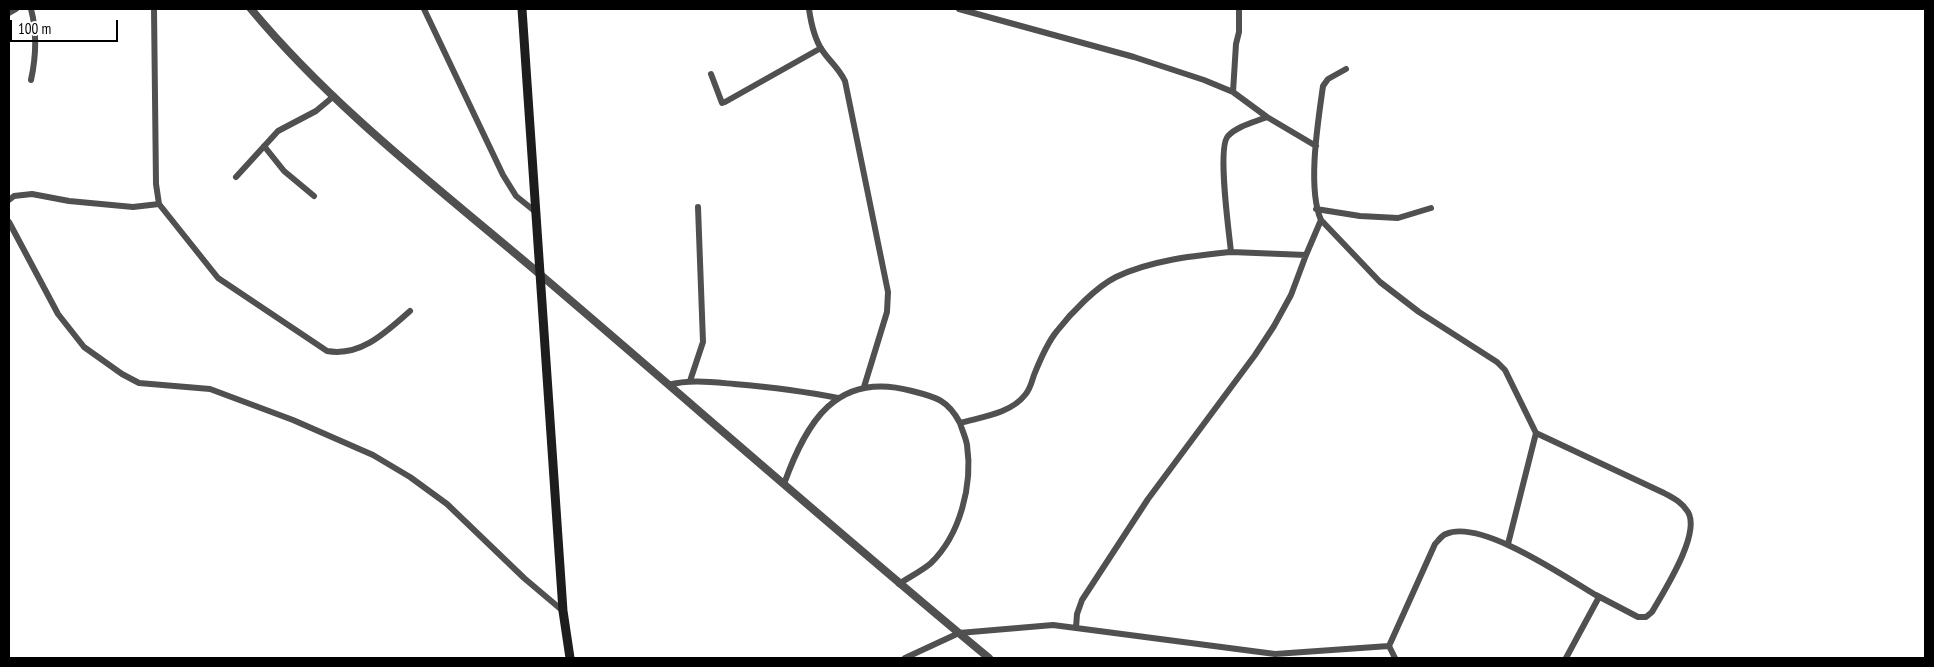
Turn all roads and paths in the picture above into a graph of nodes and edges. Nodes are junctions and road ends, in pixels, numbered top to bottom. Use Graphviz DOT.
graph roads {
  1 [pos="16,9"];
  2 [pos="31,9"];
  3 [pos="154,9"];
  4 [pos="251,9"];
  5 [pos="424,9"];
  6 [pos="522,9"];
  7 [pos="809,9"];
  8 [pos="959,9"];
  9 [pos="1239,9"];
  10 [pos="9,13"];
  11 [pos="821,48"];
  12 [pos="1346,69"];
  13 [pos="711,74"];
  14 [pos="31,80"];
  15 [pos="1234,92"];
  16 [pos="334,96"];
  17 [pos="1267,117"];
  18 [pos="264,146"];
  19 [pos="1316,146"];
  20 [pos="236,177"];
  21 [pos="314,196"];
  22 [pos="9,200"];
  23 [pos="159,204"];
  24 [pos="698,207"];
  25 [pos="1431,208"];
  26 [pos="1316,209"];
  27 [pos="537,214"];
  28 [pos="1321,220"];
  29 [pos="9,222"];
  30 [pos="1231,252"];
  31 [pos="1306,254"];
  32 [pos="541,276"];
  33 [pos="410,311"];
  34 [pos="690,381"];
  35 [pos="668,385"];
  36 [pos="864,387"];
  37 [pos="838,398"];
  38 [pos="960,423"];
  39 [pos="1536,433"];
  40 [pos="784,484"];
  41 [pos="1508,544"];
  42 [pos="899,584"];
  43 [pos="1595,595"];
  44 [pos="563,610"];
  45 [pos="1076,628"];
  46 [pos="959,633"];
  47 [pos="1389,646"];
  48 [pos="570,658"];
  49 [pos="905,658"];
  50 [pos="989,658"];
  51 [pos="1395,658"];
  52 [pos="1566,658"];
  1 -- 10 [label="street"];
  2 -- 14 [label="street"];
  3 -- 23 [label="street"];
  4 -- 16 [label="street"];
  5 -- 27 [label="street"];
  6 -- 27 [label="main road"];
  7 -- 11 [label="street"];
  8 -- 15 [label="street"];
  9 -- 15 [label="street"];
  11 -- 13 [label="street"];
  11 -- 36 [label="street"];
  12 -- 19 [label="street"];
  15 -- 17 [label="street"];
  16 -- 18 [label="street"];
  16 -- 32 [label="street"];
  17 -- 19 [label="street"];
  17 -- 30 [label="street"];
  18 -- 20 [label="street"];
  18 -- 21 [label="street"];
  19 -- 26 [label="street"];
  22 -- 23 [label="street"];
  23 -- 33 [label="street"];
  24 -- 34 [label="street"];
  25 -- 26 [label="street"];
  26 -- 28 [label="street"];
  27 -- 32 [label="main road"];
  28 -- 31 [label="street"];
  28 -- 39 [label="street"];
  29 -- 44 [label="street"];
  30 -- 31 [label="street"];
  30 -- 38 [label="street"];
  31 -- 45 [label="street"];
  32 -- 35 [label="street"];
  32 -- 44 [label="main road"];
  34 -- 35 [label="street"];
  34 -- 37 [label="street"];
  35 -- 40 [label="street"];
  36 -- 37 [label="street"];
  36 -- 38 [label="street"];
  37 -- 40 [label="street"];
  38 -- 42 [label="street"];
  39 -- 41 [label="street"];
  39 -- 43 [label="street"];
  40 -- 42 [label="street"];
  41 -- 43 [label="street"];
  41 -- 47 [label="street"];
  42 -- 46 [label="street"];
  43 -- 52 [label="street"];
  44 -- 48 [label="main road"];
  45 -- 46 [label="street"];
  45 -- 47 [label="street"];
  46 -- 49 [label="street"];
  46 -- 50 [label="street"];
  47 -- 51 [label="street"];
}
